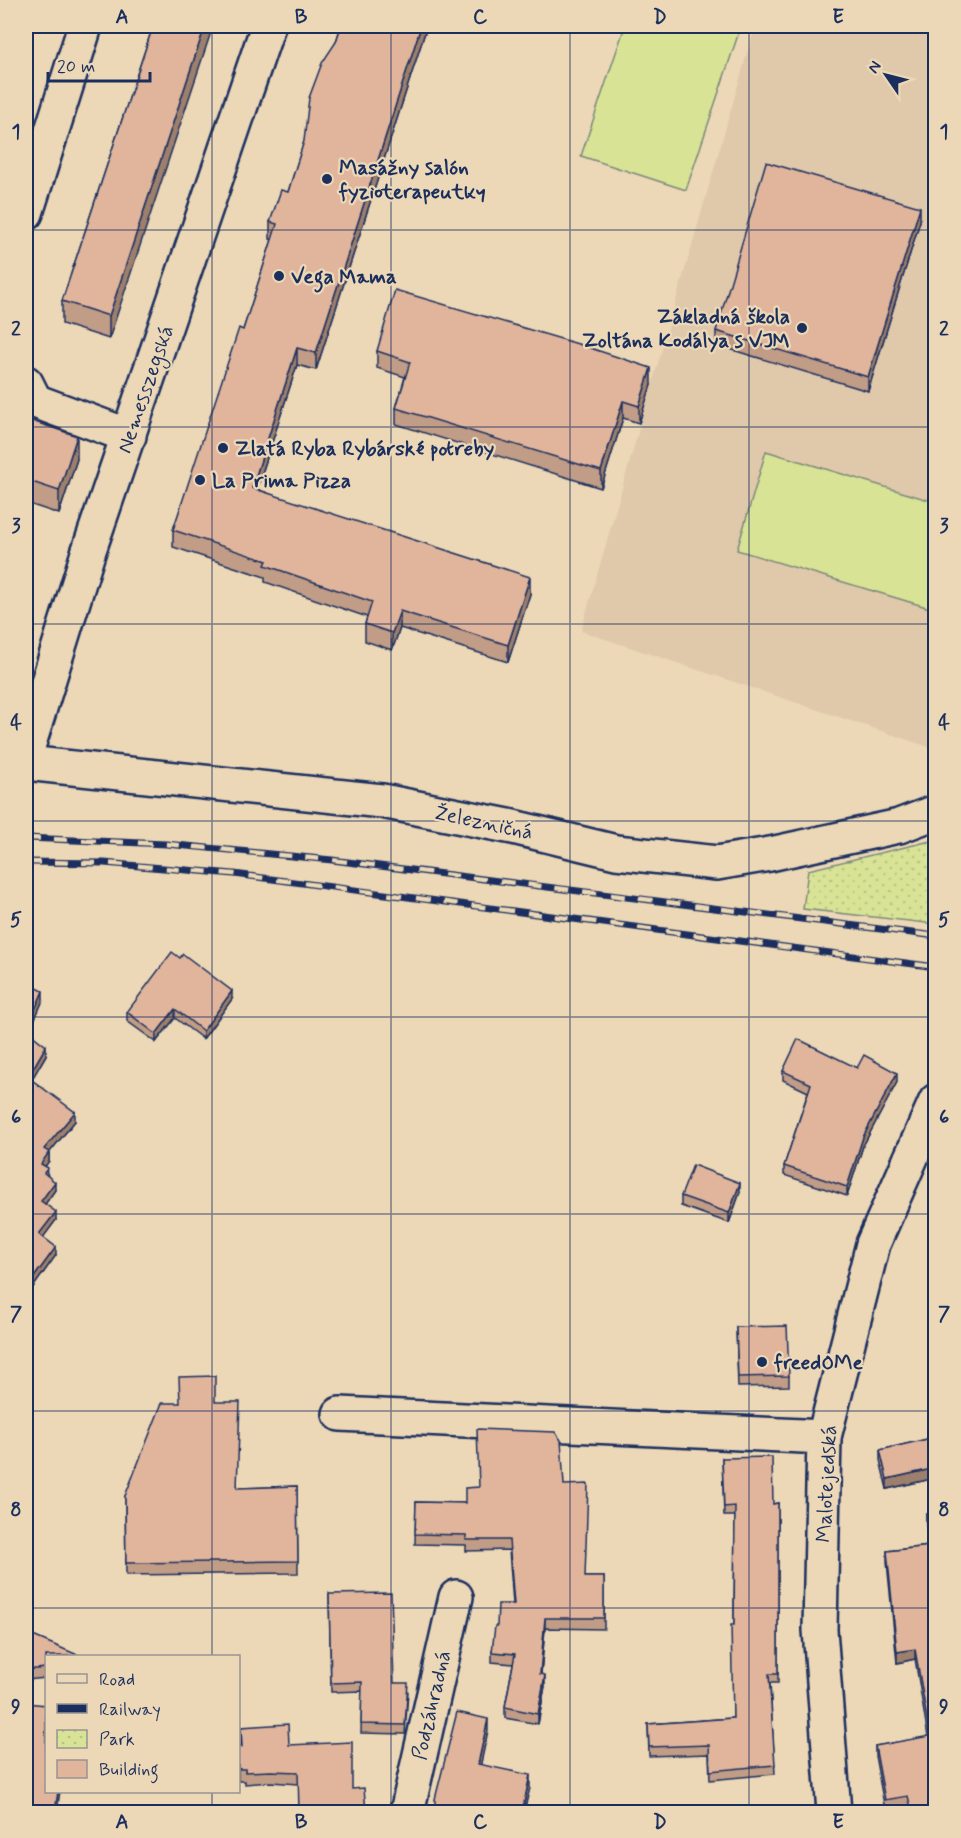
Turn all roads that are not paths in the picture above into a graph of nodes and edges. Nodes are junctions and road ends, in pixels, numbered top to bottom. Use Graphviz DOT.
graph roads {
  1 [pos="85,26"];
  2 [pos="268,26"];
  3 [pos="26,213"];
  4 [pos="26,383"];
  5 [pos="129,436"];
  6 [pos="26,753"];
  7 [pos="26,763"];
  8 [pos="936,812"];
  9 [pos="936,1101"];
  10 [pos="339,1414"];
  11 [pos="824,1437"];
  12 [pos="456,1597"];
  13 [pos="407,1812"];
  14 [pos="834,1812"];
  1 -- 3 [label="street"];
  2 -- 5 [label="street, Nemesszegská"];
  4 -- 5 [label="street"];
  5 -- 6 [label="street, Nemesszegská"];
  7 -- 8 [label="street, Železničná"];
  9 -- 11 [label="street, Malotejedská"];
  10 -- 11 [label="street"];
  11 -- 14 [label="street, Malotejedská"];
  12 -- 13 [label="street, Podzáhradná"];
}
